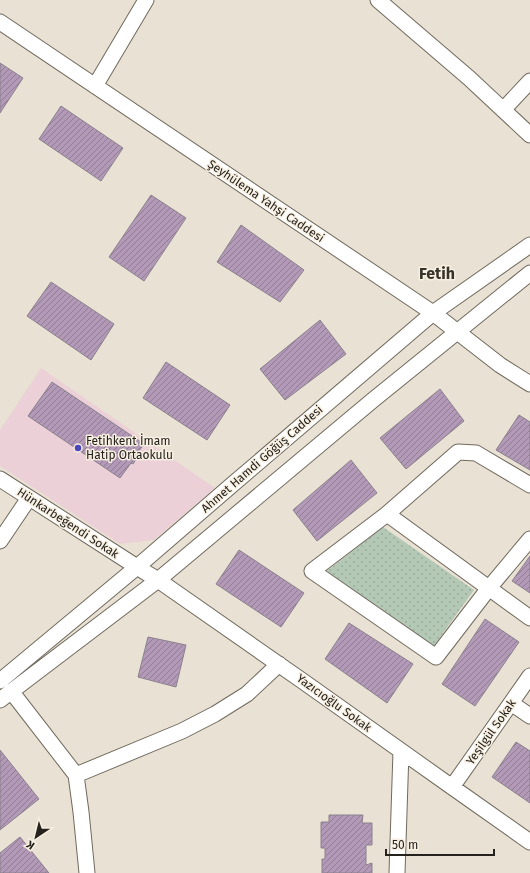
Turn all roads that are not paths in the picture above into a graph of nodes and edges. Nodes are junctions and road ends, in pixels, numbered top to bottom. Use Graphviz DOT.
graph roads {
  1 [pos="146,0"];
  2 [pos="378,0"];
  3 [pos="0,22"];
  4 [pos="530,81"];
  5 [pos="95,86"];
  6 [pos="504,110"];
  7 [pos="530,134"];
  8 [pos="530,245"];
  9 [pos="530,273"];
  10 [pos="433,313"];
  11 [pos="457,332"];
  12 [pos="530,384"];
  13 [pos="0,479"];
  14 [pos="530,485"];
  15 [pos="29,498"];
  16 [pos="387,514"];
  17 [pos="530,539"];
  18 [pos="0,541"];
  19 [pos="137,567"];
  20 [pos="158,580"];
  21 [pos="489,588"];
  22 [pos="530,618"];
  23 [pos="278,664"];
  24 [pos="530,676"];
  25 [pos="0,681"];
  26 [pos="6,696"];
  27 [pos="511,703"];
  28 [pos="530,716"];
  29 [pos="401,751"];
  30 [pos="76,775"];
  31 [pos="452,788"];
  32 [pos="530,842"];
  33 [pos="87,873"];
  34 [pos="397,873"];
  1 -- 5 [label="street"];
  2 -- 6 [label="street"];
  3 -- 5 [label="street, Şeyhülema Yahşi Caddesi"];
  4 -- 6 [label="street"];
  5 -- 10 [label="street, Şeyhülema Yahşi Caddesi"];
  6 -- 7 [label="street"];
  8 -- 10 [label="street, Ahmet Hamdi Göğüş Caddesi"];
  9 -- 11 [label="street, Ahmet Hamdi Göğüş Caddesi"];
  10 -- 11 [label="street, Şeyhülema Yahşi Caddesi"];
  10 -- 19 [label="street, Ahmet Hamdi Göğüş Caddesi"];
  11 -- 12 [label="street, Şeyhülema Yahşi Caddesi"];
  11 -- 20 [label="street, Ahmet Hamdi Göğüş Caddesi"];
  13 -- 15 [label="street, Hünkarbeğendi Sokak"];
  14 -- 16 [label="street"];
  15 -- 18 [label="street"];
  15 -- 19 [label="street, Hünkarbeğendi Sokak"];
  16 -- 21 [label="street"];
  16 -- 21 [label="street"];
  17 -- 21 [label="street"];
  19 -- 20 [label="street, Yazıcıoğlu Sokak"];
  19 -- 25 [label="street, Ahmet Hamdi Göğüş Caddesi"];
  20 -- 23 [label="street, Yazıcıoğlu Sokak"];
  20 -- 26 [label="street, Ahmet Hamdi Göğüş Caddesi"];
  21 -- 22 [label="street"];
  23 -- 29 [label="street, Yazıcıoğlu Sokak"];
  23 -- 30 [label="street"];
  24 -- 27 [label="street, Yeşilgül Sokak"];
  26 -- 30 [label="street"];
  27 -- 28 [label="street"];
  27 -- 31 [label="street, Yeşilgül Sokak"];
  29 -- 31 [label="street, Yazıcıoğlu Sokak"];
  29 -- 34 [label="street"];
  30 -- 33 [label="street"];
  31 -- 32 [label="street, Yazıcıoğlu Sokak"];
}
